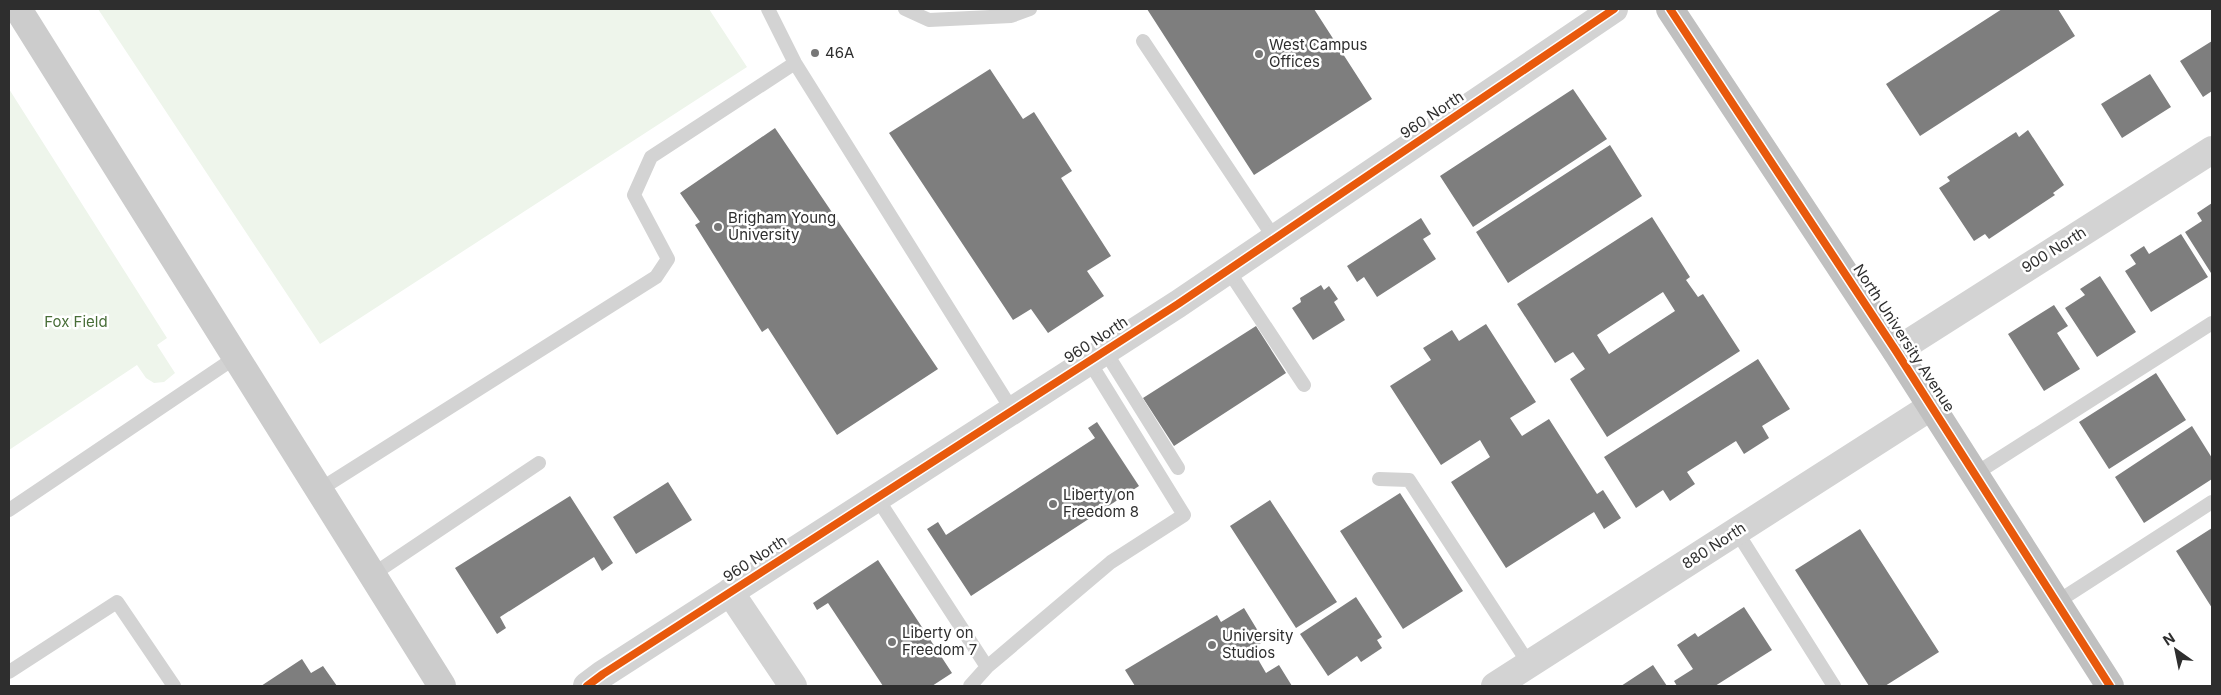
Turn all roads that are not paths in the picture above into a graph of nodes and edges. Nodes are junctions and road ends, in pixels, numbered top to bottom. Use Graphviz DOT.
graph roads {
  1 [pos="18,9"];
  2 [pos="768,9"];
  3 [pos="905,9"];
  4 [pos="1030,9"];
  5 [pos="1614,9"];
  6 [pos="1670,9"];
  7 [pos="1143,41"];
  8 [pos="795,63"];
  9 [pos="2212,150"];
  10 [pos="1275,238"];
  11 [pos="1228,270"];
  12 [pos="2212,323"];
  13 [pos="1896,351"];
  14 [pos="1097,356"];
  15 [pos="236,358"];
  16 [pos="1304,385"];
  17 [pos="1932,406"];
  18 [pos="1012,410"];
  19 [pos="539,464"];
  20 [pos="1178,468"];
  21 [pos="1975,474"];
  22 [pos="1379,479"];
  23 [pos="319,490"];
  24 [pos="877,498"];
  25 [pos="2212,502"];
  26 [pos="9,510"];
  27 [pos="1736,532"];
  28 [pos="372,575"];
  29 [pos="730,592"];
  30 [pos="2057,602"];
  31 [pos="1529,664"];
  32 [pos="987,667"];
  33 [pos="9,672"];
  34 [pos="174,686"];
  35 [pos="442,686"];
  36 [pos="587,686"];
  37 [pos="793,686"];
  38 [pos="970,686"];
  39 [pos="1495,686"];
  40 [pos="1834,686"];
  41 [pos="2110,686"];
  1 -- 15 [label="main road"];
  2 -- 8 [label="lane"];
  3 -- 4 [label="lane"];
  5 -- 10 [label="street, 960 North"];
  6 -- 13 [label="highway, North University Avenue"];
  7 -- 10 [label="lane"];
  8 -- 18 [label="lane"];
  8 -- 23 [label="lane"];
  9 -- 13 [label="street, 900 North"];
  10 -- 11 [label="street, 960 North"];
  11 -- 14 [label="street, 960 North"];
  11 -- 16 [label="lane"];
  12 -- 21 [label="lane"];
  13 -- 17 [label="highway, North University Avenue"];
  14 -- 18 [label="street, 960 North"];
  14 -- 20 [label="lane"];
  14 -- 32 [label="lane"];
  15 -- 23 [label="main road"];
  15 -- 26 [label="lane"];
  17 -- 21 [label="highway, North University Avenue"];
  17 -- 27 [label="street, 880 North"];
  18 -- 24 [label="street, 960 North"];
  19 -- 28 [label="lane"];
  21 -- 30 [label="highway, North University Avenue"];
  22 -- 31 [label="lane"];
  23 -- 28 [label="main road"];
  24 -- 29 [label="street, 960 North"];
  24 -- 32 [label="lane"];
  25 -- 30 [label="lane"];
  27 -- 31 [label="street, 880 North"];
  27 -- 40 [label="lane"];
  28 -- 35 [label="main road"];
  29 -- 36 [label="street, 960 North"];
  29 -- 37 [label="street"];
  30 -- 41 [label="highway, North University Avenue"];
  31 -- 39 [label="street, 880 North"];
  32 -- 38 [label="lane"];
  33 -- 34 [label="lane"];
}
